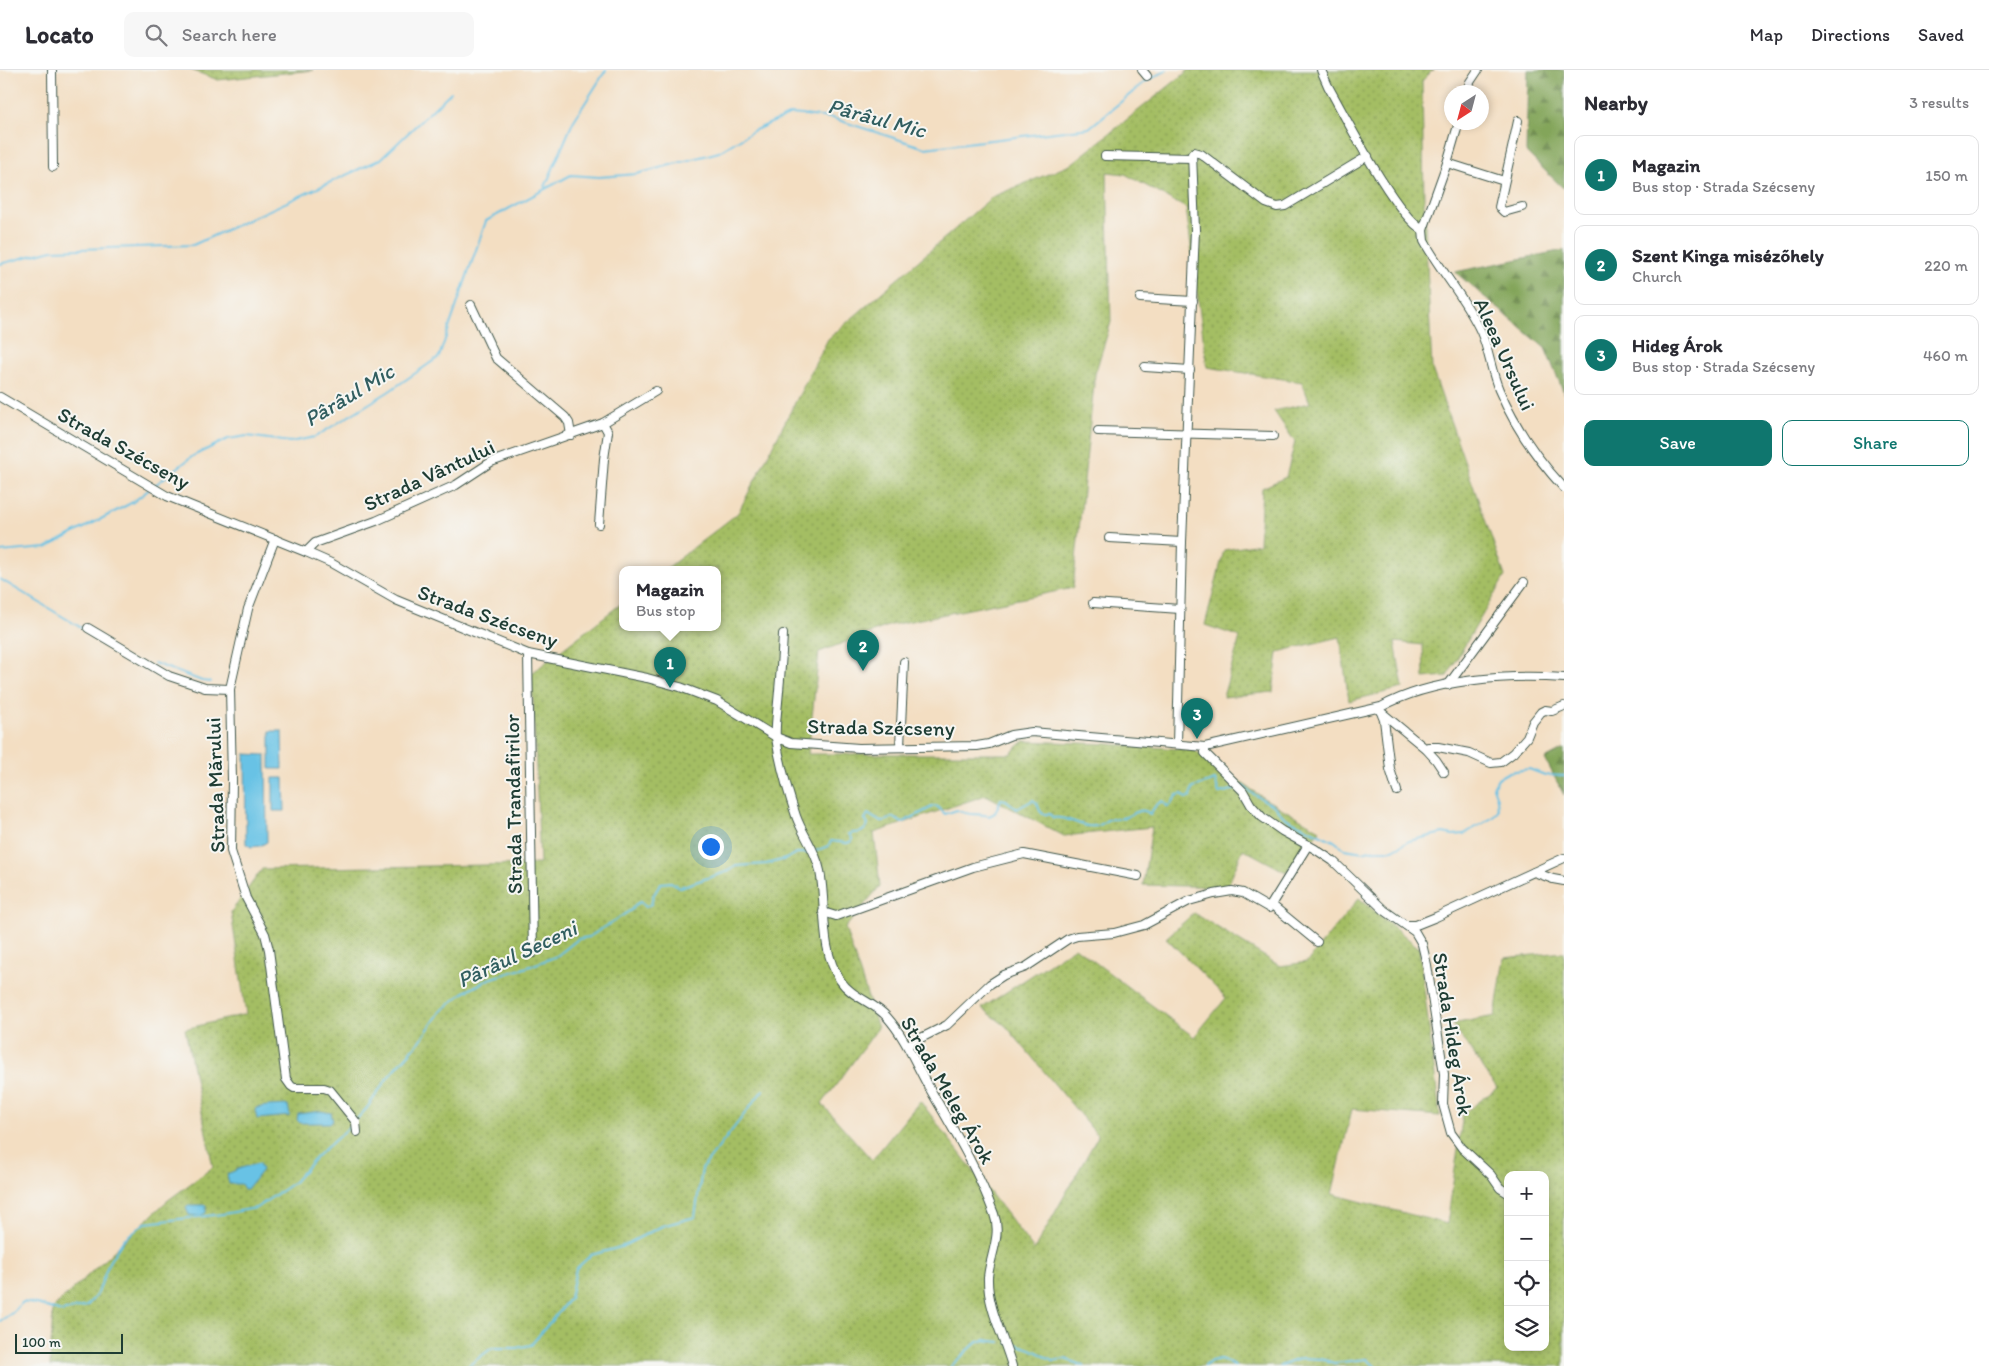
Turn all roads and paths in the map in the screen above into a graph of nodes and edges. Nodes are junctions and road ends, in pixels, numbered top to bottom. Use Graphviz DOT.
graph roads {
  1 [pos="52,70"];
  2 [pos="1321,70"];
  3 [pos="1478,70"];
  4 [pos="1469,85"];
  5 [pos="1518,121"];
  6 [pos="1456,130"];
  7 [pos="1105,156"];
  8 [pos="1368,156"];
  9 [pos="1192,158"];
  10 [pos="1447,163"];
  11 [pos="53,167"];
  12 [pos="1504,181"];
  13 [pos="1522,207"];
  14 [pos="1423,230"];
  15 [pos="1140,298"];
  16 [pos="1193,301"];
  17 [pos="471,305"];
  18 [pos="1145,367"];
  19 [pos="1190,370"];
  20 [pos="656,391"];
  21 [pos="0,397"];
  22 [pos="603,423"];
  23 [pos="1098,431"];
  24 [pos="1187,434"];
  25 [pos="570,435"];
  26 [pos="1273,436"];
  27 [pos="1564,488"];
  28 [pos="600,524"];
  29 [pos="1109,538"];
  30 [pos="275,539"];
  31 [pos="1182,542"];
  32 [pos="306,552"];
  33 [pos="1524,582"];
  34 [pos="1093,603"];
  35 [pos="1180,609"];
  36 [pos="88,628"];
  37 [pos="783,634"];
  38 [pos="528,654"];
  39 [pos="904,662"];
  40 [pos="1564,678"];
  41 [pos="1448,685"];
  42 [pos="230,689"];
  43 [pos="1564,706"];
  44 [pos="1381,709"];
  45 [pos="776,737"];
  46 [pos="1177,744"];
  47 [pos="900,746"];
  48 [pos="1205,747"];
  49 [pos="1426,749"];
  50 [pos="1444,772"];
  51 [pos="1397,791"];
  52 [pos="1308,845"];
  53 [pos="1564,858"];
  54 [pos="1534,872"];
  55 [pos="1138,876"];
  56 [pos="1564,881"];
  57 [pos="1272,905"];
  58 [pos="823,912"];
  59 [pos="1406,925"];
  60 [pos="1317,942"];
  61 [pos="534,952"];
  62 [pos="906,1045"];
  63 [pos="358,1132"];
  64 [pos="1504,1190"];
  65 [pos="1012,1366"];
  1 -- 11 [label="street"];
  2 -- 8 [label="street, Aleea Ursului"];
  3 -- 4 [label="street"];
  5 -- 12 [label="street"];
  6 -- 10 [label="street"];
  7 -- 9 [label="street"];
  8 -- 9 [label="street"];
  8 -- 14 [label="street, Aleea Ursului"];
  9 -- 16 [label="street"];
  10 -- 12 [label="street"];
  10 -- 14 [label="street"];
  12 -- 13 [label="street"];
  14 -- 27 [label="street, Aleea Ursului"];
  15 -- 16 [label="street"];
  16 -- 19 [label="street"];
  17 -- 25 [label="street"];
  18 -- 19 [label="street"];
  19 -- 24 [label="street"];
  20 -- 22 [label="street, Strada Vântului"];
  21 -- 30 [label="street, Strada Szécseny"];
  22 -- 25 [label="street, Strada Vântului"];
  22 -- 28 [label="street"];
  23 -- 24 [label="street"];
  24 -- 26 [label="street"];
  24 -- 31 [label="street"];
  25 -- 32 [label="street, Strada Vântului"];
  29 -- 31 [label="street"];
  30 -- 32 [label="street, Strada Szécseny"];
  30 -- 42 [label="street, Strada Mărului"];
  31 -- 35 [label="street"];
  32 -- 38 [label="street, Strada Szécseny"];
  33 -- 41 [label="street"];
  34 -- 35 [label="street"];
  35 -- 46 [label="street"];
  36 -- 42 [label="street"];
  37 -- 45 [label="street, Strada Meleg Árok"];
  38 -- 45 [label="street, Strada Szécseny"];
  38 -- 61 [label="street, Strada Trandafirilor"];
  39 -- 47 [label="street"];
  40 -- 41 [label="street, Strada Szécseny"];
  41 -- 44 [label="street, Strada Szécseny"];
  42 -- 63 [label="street, Strada Mărului"];
  43 -- 49 [label="street"];
  44 -- 48 [label="street, Strada Szécseny"];
  44 -- 49 [label="street"];
  44 -- 51 [label="street"];
  45 -- 47 [label="street, Strada Szécseny"];
  45 -- 58 [label="street, Strada Meleg Árok"];
  46 -- 47 [label="street, Strada Szécseny"];
  46 -- 48 [label="street, Strada Szécseny"];
  48 -- 52 [label="street, Strada Hideg Árok"];
  49 -- 50 [label="street"];
  52 -- 57 [label="street"];
  52 -- 59 [label="street, Strada Hideg Árok"];
  53 -- 54 [label="street"];
  54 -- 56 [label="street"];
  54 -- 59 [label="street"];
  55 -- 58 [label="street"];
  57 -- 60 [label="street"];
  57 -- 62 [label="street"];
  58 -- 62 [label="street, Strada Meleg Árok"];
  59 -- 64 [label="street, Strada Hideg Árok"];
  62 -- 65 [label="street, Strada Meleg Árok"];
}
